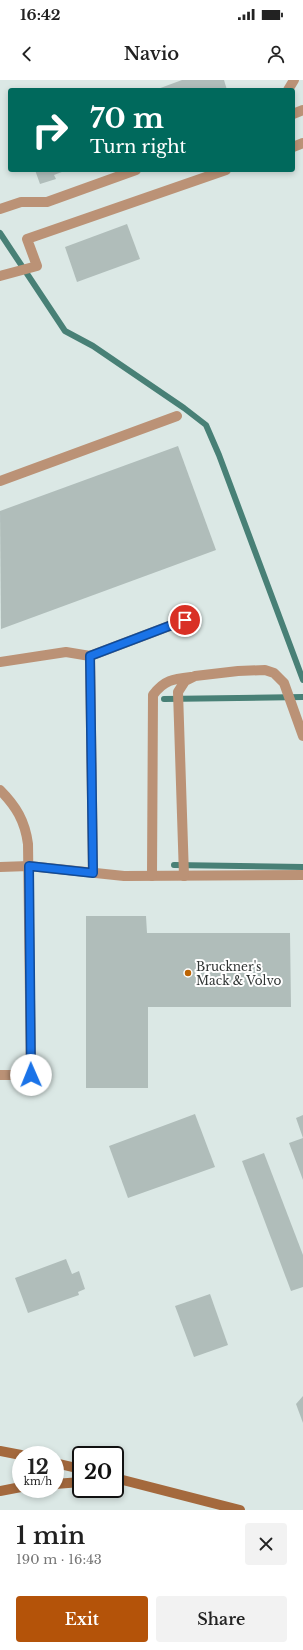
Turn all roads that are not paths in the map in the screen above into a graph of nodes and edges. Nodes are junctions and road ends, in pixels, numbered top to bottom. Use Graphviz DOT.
graph roads {
  1 [pos="130,172"];
  2 [pos="220,172"];
  3 [pos="0,209"];
  4 [pos="0,276"];
  5 [pos="177,416"];
  6 [pos="0,480"];
  7 [pos="185,620"];
  8 [pos="90,656"];
  9 [pos="0,662"];
  10 [pos="195,676"];
  11 [pos="303,736"];
  12 [pos="0,790"];
  13 [pos="29,866"];
  14 [pos="0,867"];
  15 [pos="93,873"];
  16 [pos="303,875"];
  17 [pos="152,876"];
  18 [pos="184,876"];
  19 [pos="0,1075"];
  20 [pos="0,1451"];
  21 [pos="12,1453"];
  22 [pos="124,1481"];
  23 [pos="12,1489"];
  24 [pos="0,1491"];
  25 [pos="240,1510"];
  1 -- 3 [label="lane"];
  2 -- 4 [label="lane"];
  5 -- 6 [label="lane"];
  7 -- 8 [label="lane"];
  8 -- 9 [label="lane"];
  8 -- 15 [label="lane"];
  10 -- 11 [label="lane"];
  10 -- 17 [label="lane"];
  10 -- 18 [label="lane"];
  12 -- 13 [label="lane"];
  13 -- 14 [label="lane"];
  13 -- 15 [label="lane"];
  13 -- 19 [label="lane"];
  15 -- 17 [label="lane"];
  16 -- 18 [label="lane"];
  17 -- 18 [label="lane"];
  20 -- 21 [label="main road"];
  22 -- 25 [label="main road"];
  23 -- 24 [label="main road"];
}
